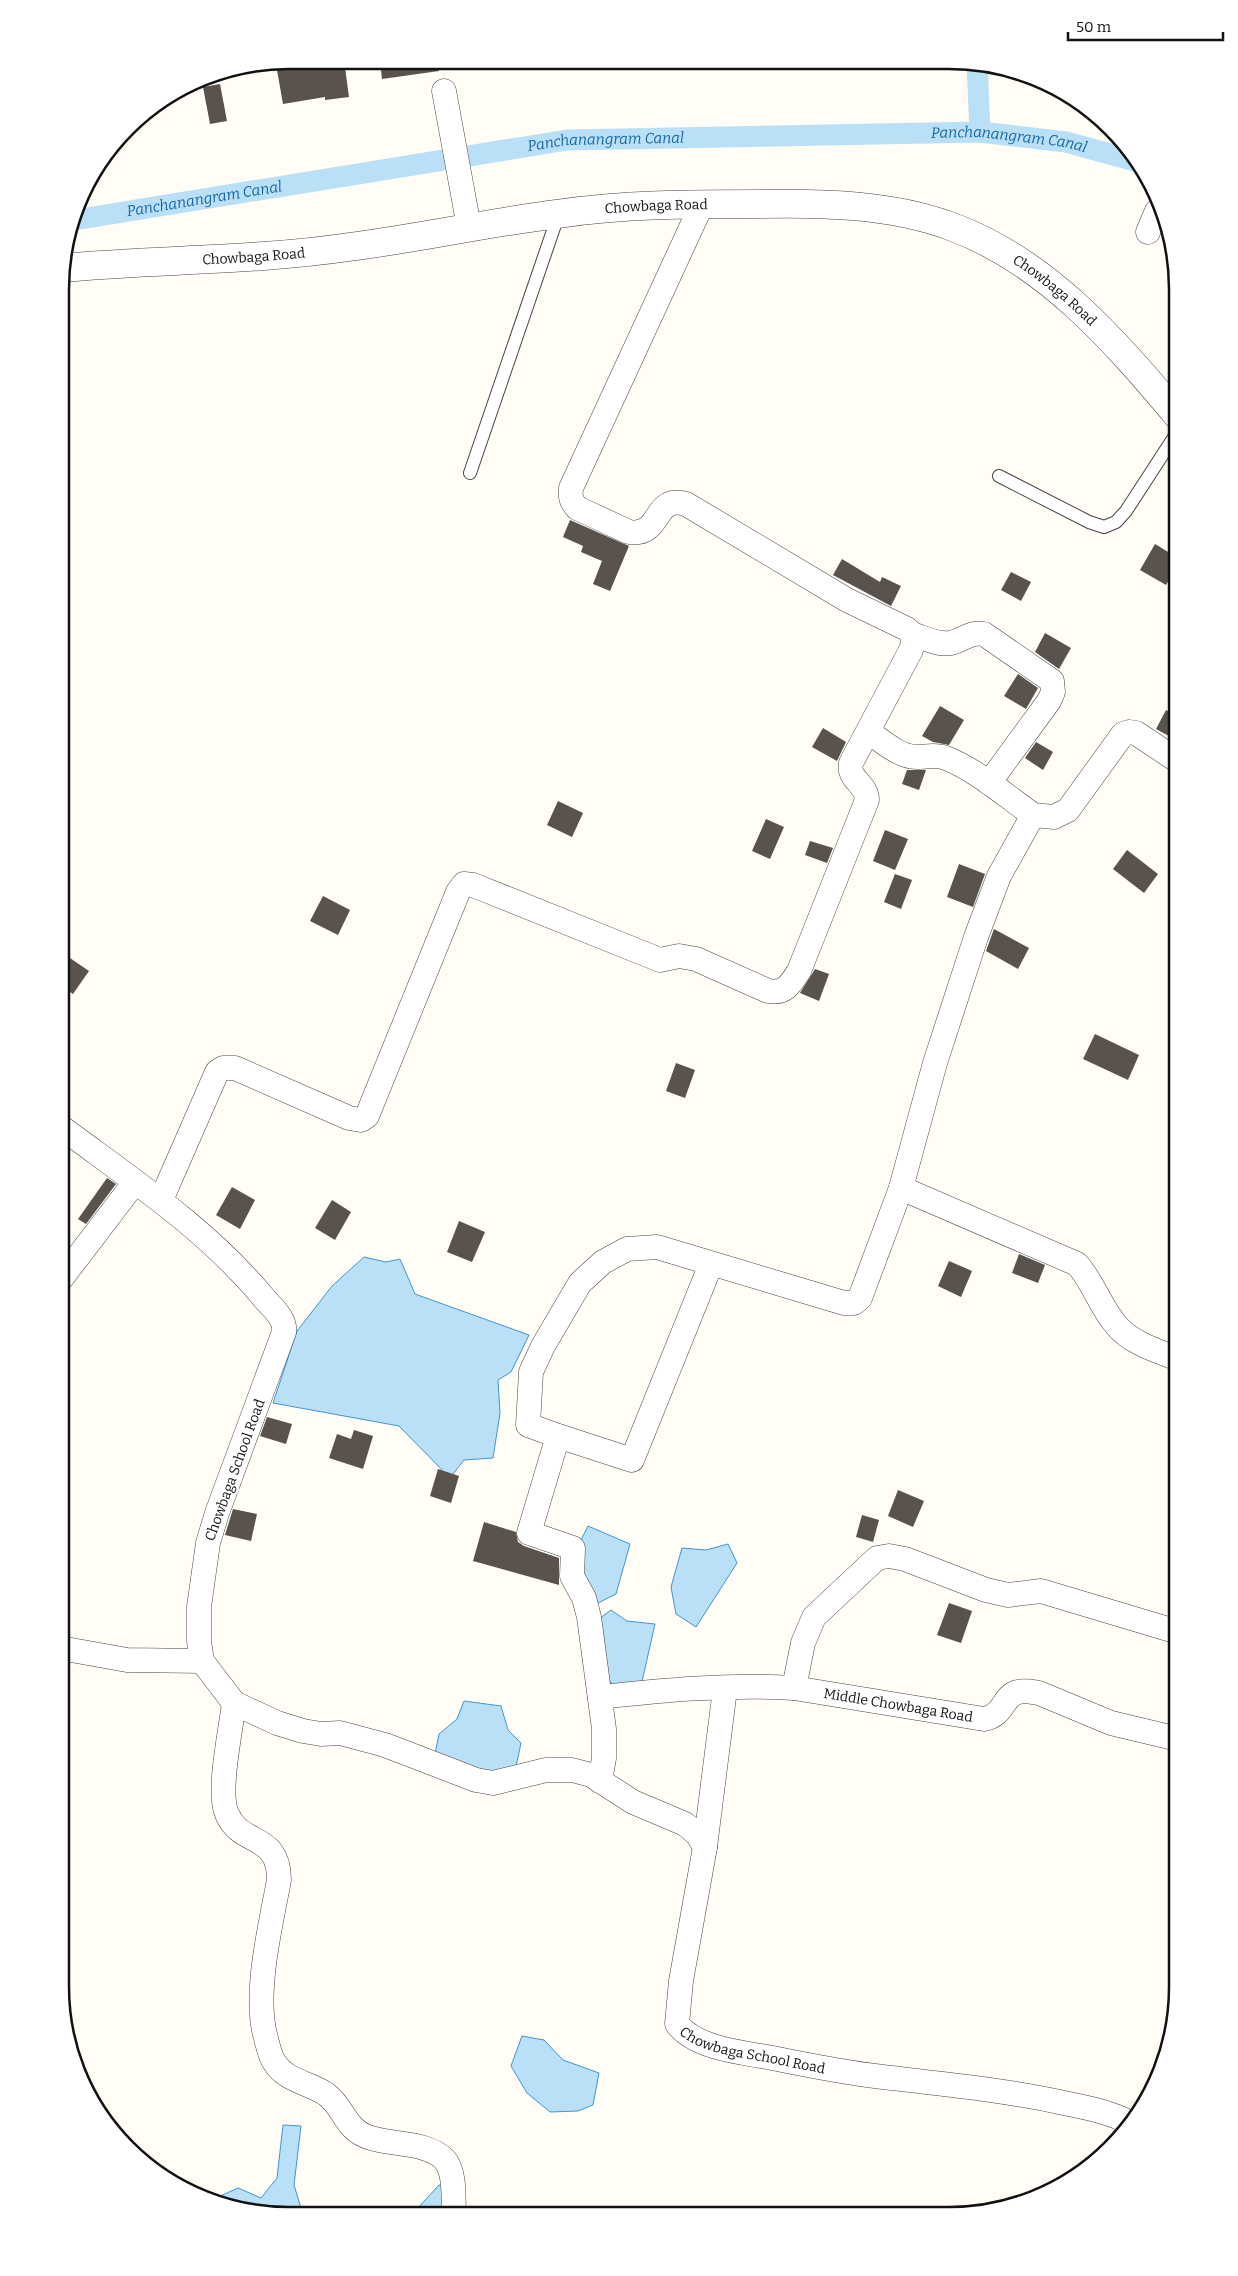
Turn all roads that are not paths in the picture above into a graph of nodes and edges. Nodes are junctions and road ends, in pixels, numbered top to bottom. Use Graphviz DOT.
graph roads {
  1 [pos="444,91"];
  2 [pos="702,204"];
  3 [pos="559,213"];
  4 [pos="1156,214"];
  5 [pos="469,227"];
  6 [pos="1148,232"];
  7 [pos="70,268"];
  8 [pos="1169,405"];
  9 [pos="1169,445"];
  10 [pos="470,473"];
  11 [pos="999,476"];
  12 [pos="912,634"];
  13 [pos="869,732"];
  14 [pos="1169,755"];
  15 [pos="989,783"];
  16 [pos="1033,815"];
  17 [pos="69,1133"];
  18 [pos="135,1182"];
  19 [pos="901,1188"];
  20 [pos="161,1200"];
  21 [pos="711,1264"];
  22 [pos="69,1269"];
  23 [pos="1169,1355"];
  24 [pos="558,1436"];
  25 [pos="1169,1629"];
  26 [pos="69,1650"];
  27 [pos="202,1661"];
  28 [pos="794,1688"];
  29 [pos="725,1689"];
  30 [pos="600,1697"];
  31 [pos="234,1703"];
  32 [pos="1169,1737"];
  33 [pos="600,1781"];
  34 [pos="704,1847"];
  35 [pos="1124,2121"];
  36 [pos="453,2207"];
  1 -- 5 [label="street"];
  2 -- 3 [label="street, Chowbaga Road"];
  2 -- 8 [label="street, Chowbaga Road"];
  2 -- 12 [label="street"];
  3 -- 5 [label="street, Chowbaga Road"];
  3 -- 10 [label="lane"];
  4 -- 6 [label="street"];
  5 -- 7 [label="street, Chowbaga Road"];
  9 -- 11 [label="lane"];
  12 -- 13 [label="street"];
  12 -- 15 [label="street"];
  13 -- 15 [label="street"];
  13 -- 20 [label="street"];
  14 -- 16 [label="street"];
  15 -- 16 [label="street"];
  16 -- 19 [label="street"];
  17 -- 18 [label="street, Chowbaga School Road"];
  18 -- 20 [label="street, Chowbaga School Road"];
  18 -- 22 [label="street"];
  19 -- 21 [label="street"];
  19 -- 23 [label="street"];
  20 -- 27 [label="street, Chowbaga School Road"];
  21 -- 24 [label="street"];
  21 -- 24 [label="street"];
  24 -- 30 [label="street"];
  25 -- 28 [label="street"];
  26 -- 27 [label="street"];
  27 -- 31 [label="street"];
  28 -- 29 [label="street, Middle Chowbaga Road"];
  28 -- 32 [label="street, Middle Chowbaga Road"];
  29 -- 30 [label="street, Middle Chowbaga Road"];
  29 -- 34 [label="street, Chowbaga School Road"];
  30 -- 33 [label="street"];
  31 -- 33 [label="street"];
  31 -- 36 [label="street"];
  33 -- 34 [label="street"];
  34 -- 35 [label="street, Chowbaga School Road"];
}
